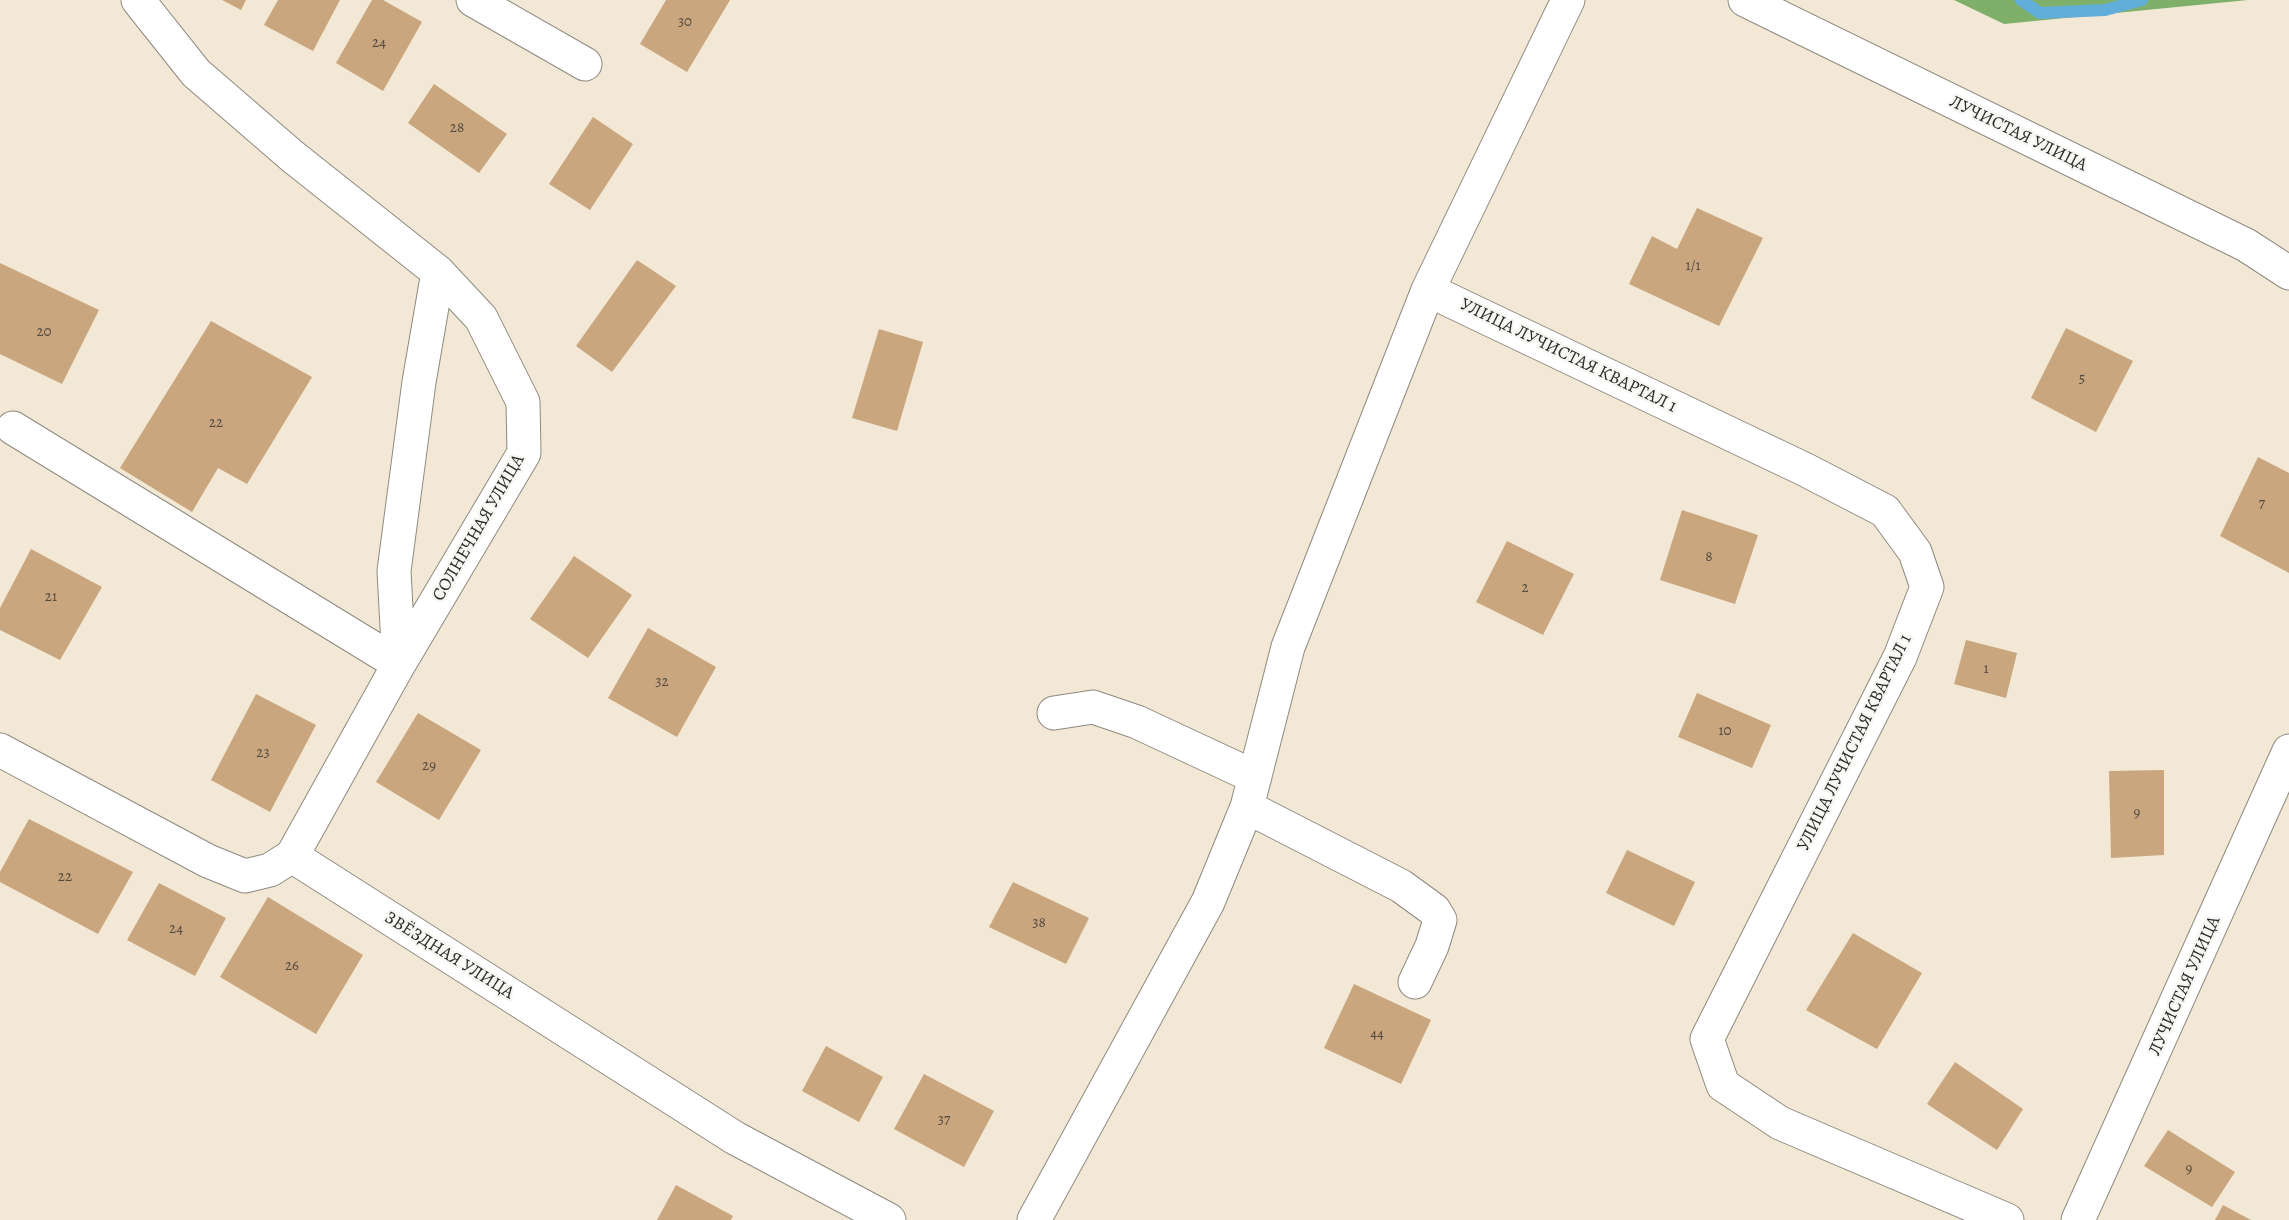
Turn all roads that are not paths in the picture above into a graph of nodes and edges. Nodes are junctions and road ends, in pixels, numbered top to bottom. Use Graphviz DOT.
graph roads {
  1 [pos="138,0"];
  2 [pos="473,0"];
  3 [pos="1569,0"];
  4 [pos="1745,0"];
  5 [pos="585,64"];
  6 [pos="438,272"];
  7 [pos="2289,273"];
  8 [pos="1428,290"];
  9 [pos="13,428"];
  10 [pos="399,664"];
  11 [pos="1054,713"];
  12 [pos="0,750"];
  13 [pos="2289,751"];
  14 [pos="1251,792"];
  15 [pos="292,856"];
  16 [pos="1415,982"];
  17 [pos="889,1220"];
  18 [pos="1034,1220"];
  19 [pos="2007,1220"];
  20 [pos="2078,1220"];
  1 -- 6 [label="street, СОЛНЕЧНАЯ УЛИЦА"];
  2 -- 5 [label="street"];
  3 -- 8 [label="street"];
  4 -- 7 [label="street, ЛУЧИСТАЯ УЛИЦА"];
  6 -- 10 [label="street"];
  6 -- 10 [label="street, СОЛНЕЧНАЯ УЛИЦА"];
  8 -- 14 [label="street"];
  8 -- 19 [label="street, УЛИЦА ЛУЧИСТАЯ КВАРТАЛ 1"];
  9 -- 10 [label="street"];
  10 -- 15 [label="street, СОЛНЕЧНАЯ УЛИЦА"];
  11 -- 14 [label="street"];
  12 -- 15 [label="street"];
  13 -- 20 [label="street, ЛУЧИСТАЯ УЛИЦА"];
  14 -- 16 [label="street"];
  14 -- 18 [label="street"];
  15 -- 17 [label="street, ЗВЁЗДНАЯ УЛИЦА"];
}
